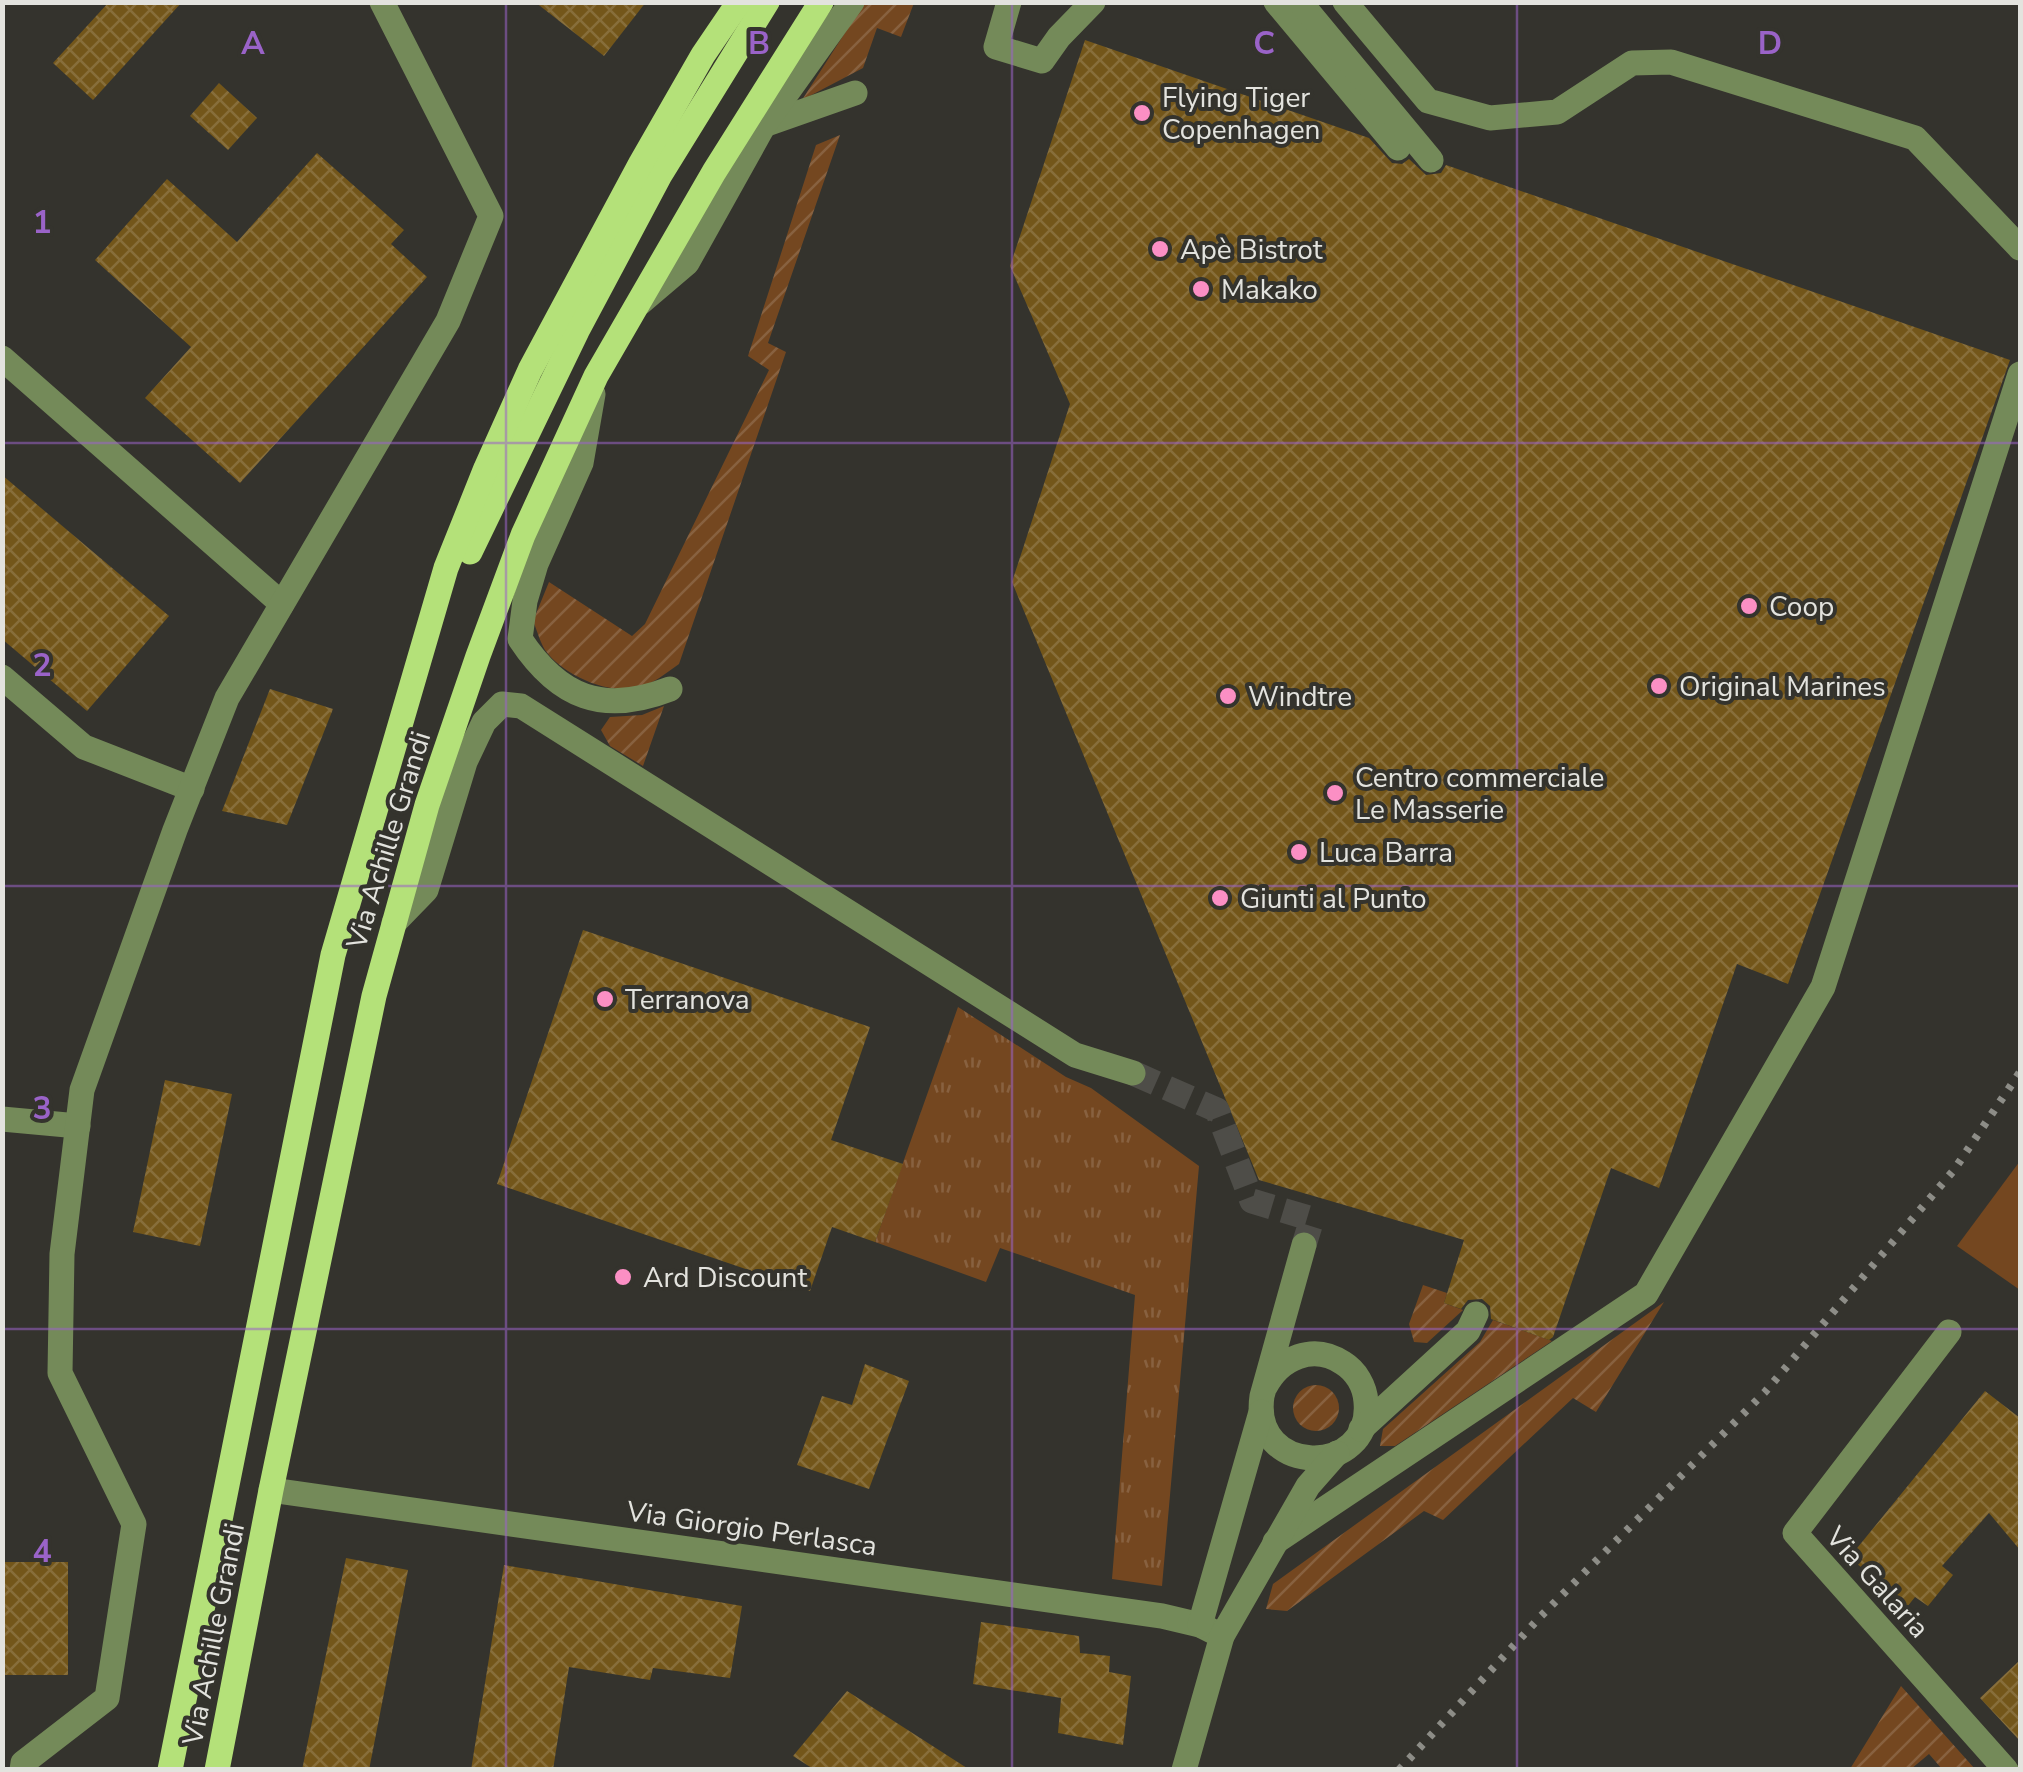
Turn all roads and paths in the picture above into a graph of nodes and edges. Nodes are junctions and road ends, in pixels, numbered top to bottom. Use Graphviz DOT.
graph roads {
  1 [pos="382,2"];
  2 [pos="739,2"];
  3 [pos="766,2"];
  4 [pos="820,2"];
  5 [pos="852,2"];
  6 [pos="1010,2"];
  7 [pos="1071,2"];
  8 [pos="1093,2"];
  9 [pos="1276,2"];
  10 [pos="1300,2"];
  11 [pos="1345,2"];
  12 [pos="1059,37"];
  13 [pos="854,93"];
  14 [pos="764,125"];
  15 [pos="1398,148"];
  16 [pos="1430,160"];
  17 [pos="2020,248"];
  18 [pos="632,310"];
  19 [pos="2,358"];
  20 [pos="2020,374"];
  21 [pos="596,376"];
  22 [pos="282,604"];
  23 [pos="424,651"];
  24 [pos="2,677"];
  25 [pos="670,689"];
  26 [pos="192,789"];
  27 [pos="394,923"];
  28 [pos="1133,1074"];
  29 [pos="2,1118"];
  30 [pos="78,1126"];
  31 [pos="1304,1245"];
  32 [pos="1476,1314"];
  33 [pos="1949,1332"];
  34 [pos="1263,1400"];
  35 [pos="1361,1429"];
  36 [pos="1337,1454"];
  37 [pos="271,1490"];
  38 [pos="1275,1542"];
  39 [pos="1211,1630"];
  40 [pos="22,1770"];
  41 [pos="170,1770"];
  42 [pos="217,1770"];
  43 [pos="1184,1770"];
  44 [pos="2006,1770"];
  1 -- 22 [label="street"];
  2 -- 23 [label="main road, Via Achille Grandi"];
  3 -- 23 [label="main road, Via Achille Grandi"];
  4 -- 18 [label="main road, Via Achille Grandi"];
  5 -- 14 [label="street"];
  6 -- 12 [label="street"];
  7 -- 12 [label="street"];
  8 -- 12 [label="street"];
  9 -- 15 [label="street"];
  10 -- 16 [label="street"];
  11 -- 17 [label="street"];
  13 -- 14 [label="street"];
  14 -- 18 [label="street"];
  18 -- 21 [label="main road, Via Achille Grandi"];
  19 -- 22 [label="street"];
  20 -- 38 [label="street"];
  21 -- 25 [label="street"];
  21 -- 27 [label="main road, Via Achille Grandi"];
  22 -- 26 [label="street"];
  23 -- 41 [label="main road, Via Achille Grandi"];
  24 -- 26 [label="street"];
  26 -- 30 [label="street"];
  27 -- 28 [label="street"];
  27 -- 37 [label="main road, Via Achille Grandi"];
  29 -- 30 [label="street"];
  30 -- 40 [label="street"];
  31 -- 34 [label="street"];
  32 -- 35 [label="street"];
  33 -- 44 [label="street, Via Galaria"];
  34 -- 35 [label="street"];
  34 -- 36 [label="street"];
  34 -- 39 [label="street"];
  35 -- 36 [label="street"];
  36 -- 38 [label="street"];
  37 -- 39 [label="street, Via Giorgio Perlasca"];
  37 -- 42 [label="main road, Via Achille Grandi"];
  38 -- 39 [label="street"];
  39 -- 43 [label="street"];
}
